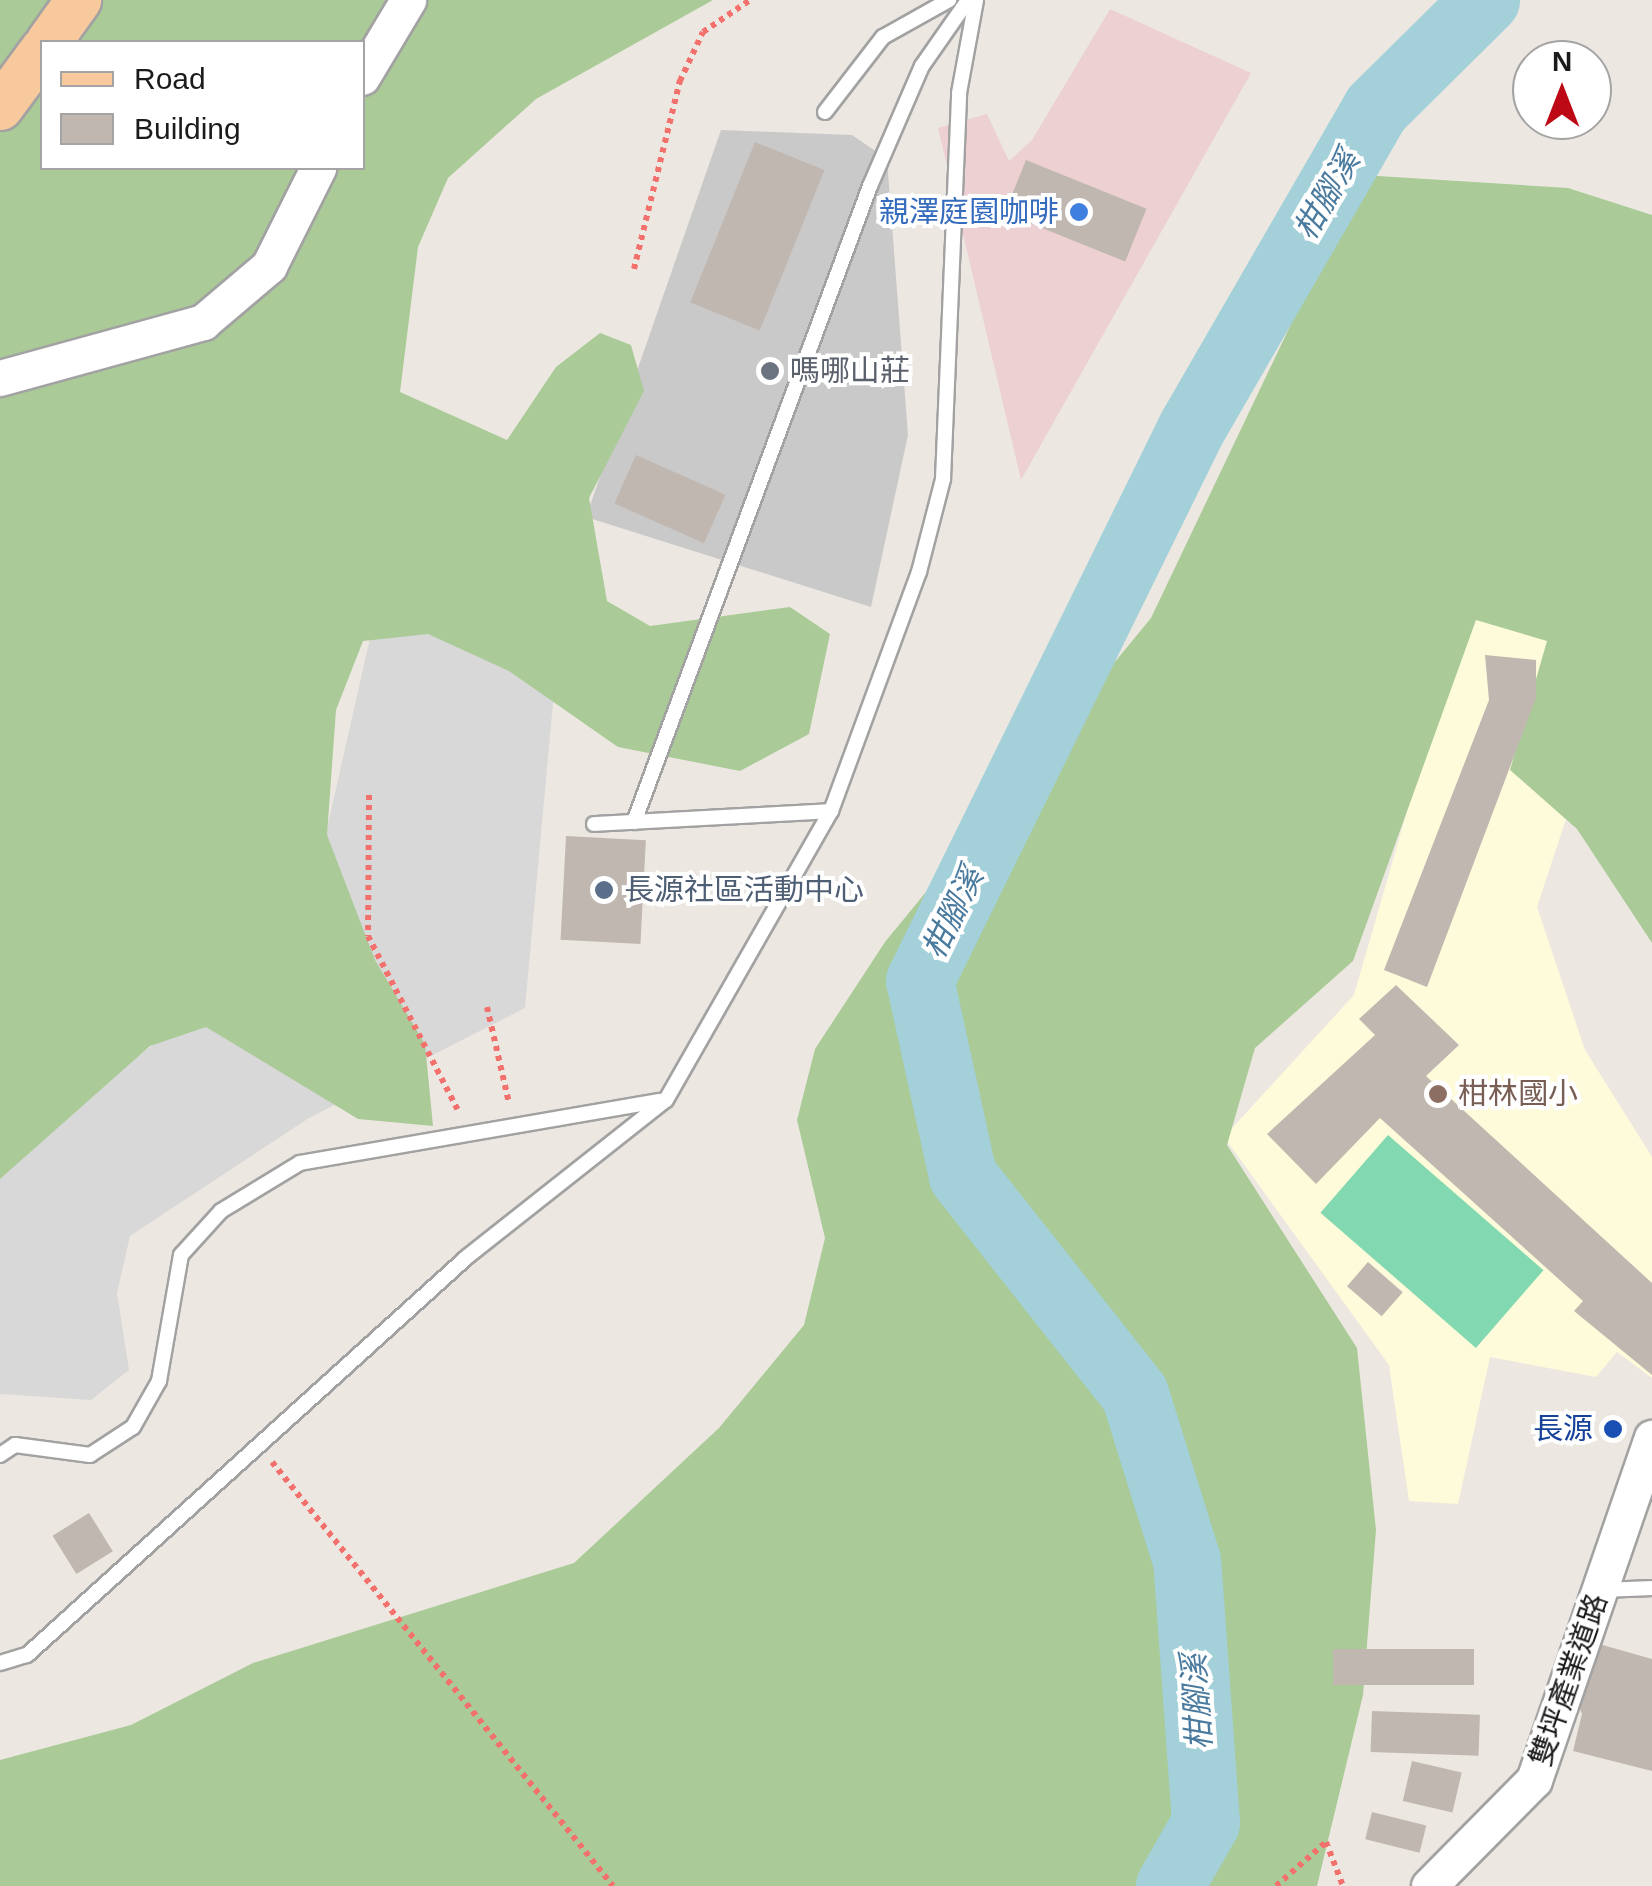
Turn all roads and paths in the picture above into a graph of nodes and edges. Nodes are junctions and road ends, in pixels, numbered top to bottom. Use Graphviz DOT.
graph roads {
  1 [pos="78,0"];
  2 [pos="408,0"];
  3 [pos="750,0"];
  4 [pos="949,0"];
  5 [pos="968,0"];
  6 [pos="976,0"];
  7 [pos="49,40"];
  8 [pos="40,53"];
  9 [pos="365,72"];
  10 [pos="0,107"];
  11 [pos="825,112"];
  12 [pos="317,170"];
  13 [pos="634,269"];
  14 [pos="0,378"];
  15 [pos="369,794"];
  16 [pos="831,810"];
  17 [pos="634,822"];
  18 [pos="594,824"];
  19 [pos="487,1007"];
  20 [pos="666,1100"];
  21 [pos="515,1129"];
  22 [pos="472,1135"];
  23 [pos="1652,1438"];
  24 [pos="259,1446"];
  25 [pos="0,1455"];
  26 [pos="1652,1588"];
  27 [pos="1601,1590"];
  28 [pos="0,1663"];
  29 [pos="613,1886"];
  30 [pos="1276,1886"];
  31 [pos="1342,1886"];
  32 [pos="1428,1886"];
  1 -- 7 [label="main road"];
  2 -- 9 [label="street"];
  3 -- 13 [label="path"];
  4 -- 11 [label="lane"];
  5 -- 17 [label="lane"];
  6 -- 16 [label="lane"];
  8 -- 10 [label="main road"];
  12 -- 14 [label="street"];
  15 -- 22 [label="path"];
  16 -- 17 [label="lane"];
  16 -- 20 [label="lane"];
  17 -- 18 [label="lane"];
  19 -- 21 [label="path"];
  20 -- 21 [label="lane"];
  20 -- 24 [label="lane"];
  21 -- 22 [label="lane"];
  22 -- 25 [label="lane"];
  23 -- 27 [label="street, 雙坪產業道路"];
  24 -- 28 [label="lane"];
  24 -- 29 [label="path"];
  26 -- 27 [label="lane"];
  27 -- 32 [label="street, 雙坪產業道路"];
  30 -- 31 [label="path"];
}
